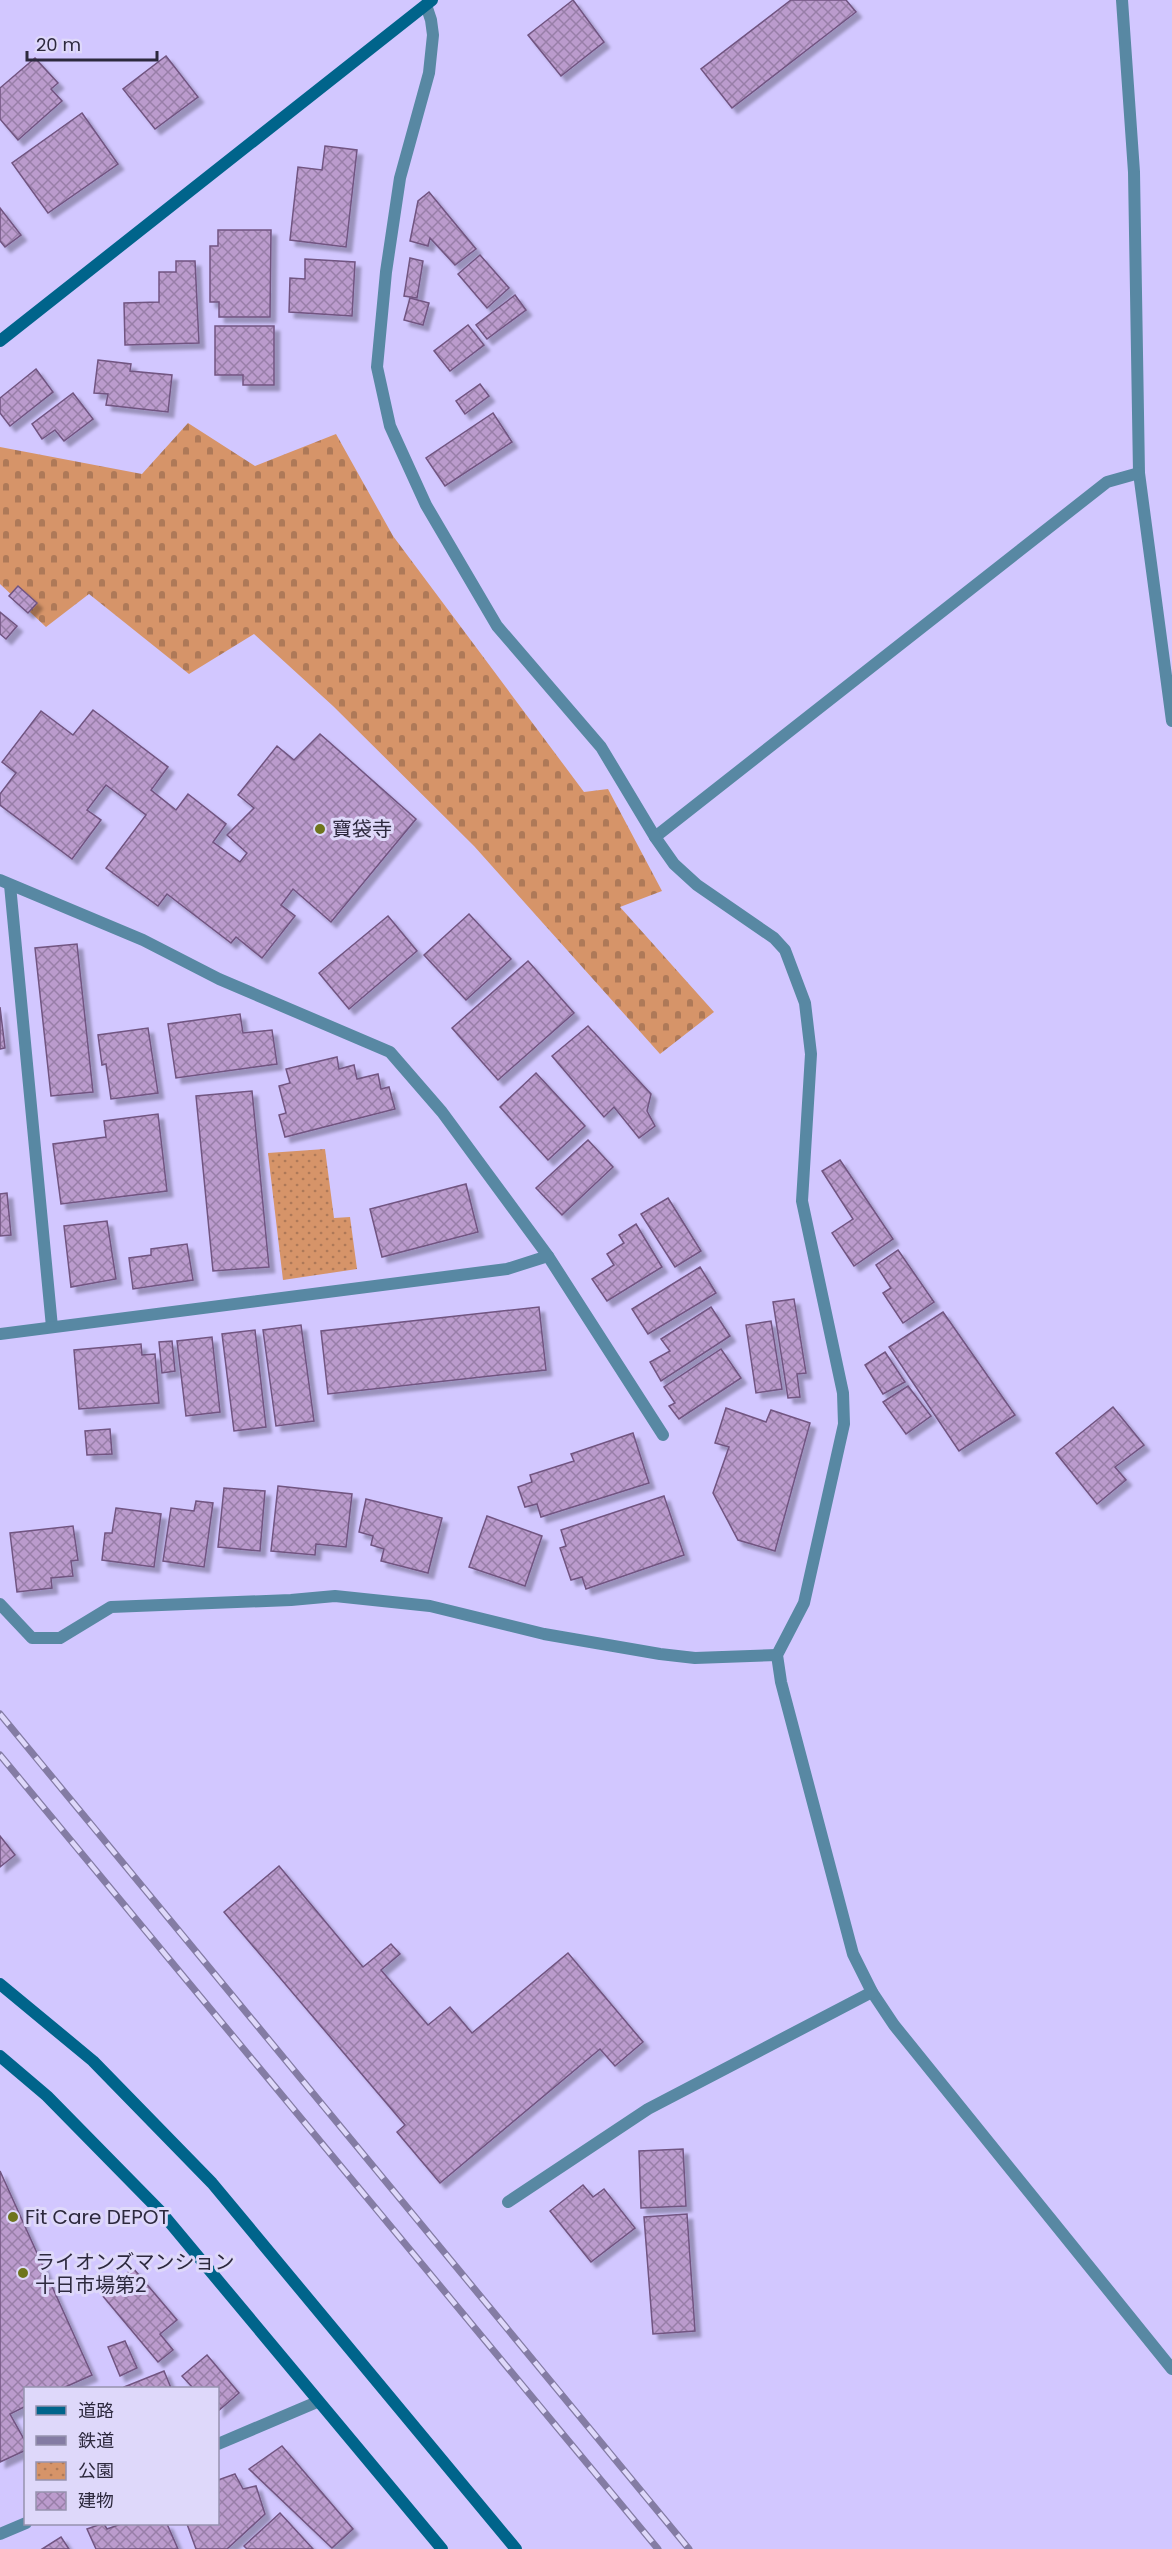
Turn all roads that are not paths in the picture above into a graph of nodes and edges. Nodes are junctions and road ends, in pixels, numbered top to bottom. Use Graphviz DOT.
graph roads {
  1 [pos="1122,0"];
  2 [pos="429,3"];
  3 [pos="0,341"];
  4 [pos="1139,473"];
  5 [pos="1172,722"];
  6 [pos="655,837"];
  7 [pos="5,882"];
  8 [pos="548,1256"];
  9 [pos="52,1327"];
  10 [pos="0,1334"];
  11 [pos="663,1435"];
  12 [pos="0,1604"];
  13 [pos="777,1655"];
  14 [pos="0,1984"];
  15 [pos="872,1992"];
  16 [pos="0,2056"];
  17 [pos="508,2202"];
  18 [pos="1172,2369"];
  19 [pos="317,2402"];
  20 [pos="219,2444"];
  21 [pos="24,2524"];
  22 [pos="0,2534"];
  23 [pos="442,2549"];
  24 [pos="516,2549"];
  1 -- 4 [label="street"];
  2 -- 3 [label="street"];
  2 -- 6 [label="street"];
  4 -- 5 [label="street"];
  4 -- 6 [label="street"];
  6 -- 13 [label="street"];
  7 -- 8 [label="street"];
  7 -- 9 [label="street"];
  8 -- 9 [label="street"];
  8 -- 11 [label="street"];
  9 -- 10 [label="street"];
  12 -- 13 [label="street"];
  13 -- 15 [label="street"];
  14 -- 24 [label="street"];
  15 -- 17 [label="street"];
  15 -- 18 [label="street"];
  16 -- 19 [label="street"];
  19 -- 20 [label="street"];
  19 -- 23 [label="street"];
  21 -- 22 [label="street"];
}
